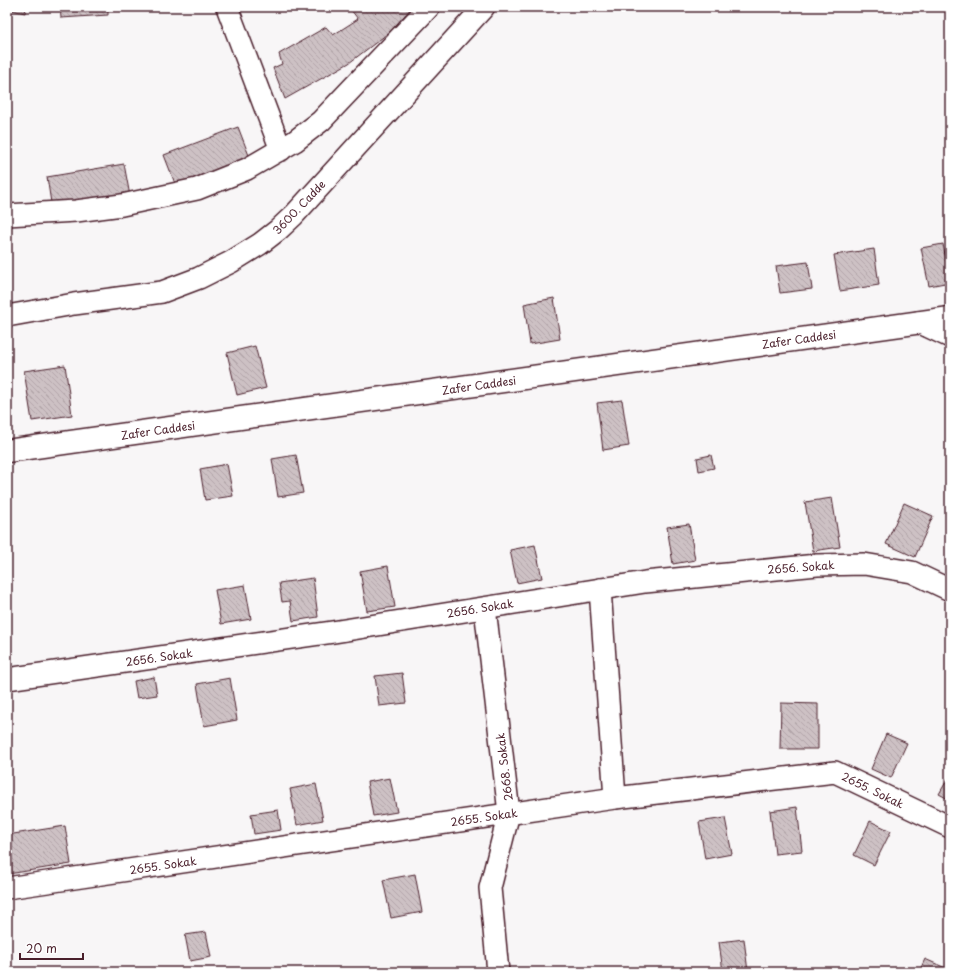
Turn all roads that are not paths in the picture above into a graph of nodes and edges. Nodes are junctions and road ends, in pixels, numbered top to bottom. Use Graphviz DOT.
graph roads {
  1 [pos="227,7"];
  2 [pos="429,7"];
  3 [pos="484,7"];
  4 [pos="280,150"];
  5 [pos="7,215"];
  6 [pos="7,316"];
  7 [pos="950,318"];
  8 [pos="918,322"];
  9 [pos="950,338"];
  10 [pos="7,451"];
  11 [pos="600,589"];
  12 [pos="950,590"];
  13 [pos="485,608"];
  14 [pos="7,679"];
  15 [pos="615,798"];
  16 [pos="509,813"];
  17 [pos="950,827"];
  18 [pos="7,888"];
  19 [pos="498,972"];
  1 -- 4 [label="street"];
  2 -- 4 [label="street"];
  3 -- 6 [label="street, 3600. Cadde"];
  4 -- 5 [label="street"];
  7 -- 8 [label="main road, Zafer Caddesi"];
  8 -- 9 [label="street"];
  8 -- 10 [label="main road, Zafer Caddesi"];
  11 -- 12 [label="street, 2656. Sokak"];
  11 -- 13 [label="street, 2656. Sokak"];
  11 -- 15 [label="street"];
  13 -- 14 [label="street, 2656. Sokak"];
  13 -- 16 [label="street, 2668. Sokak"];
  15 -- 16 [label="street, 2655. Sokak"];
  15 -- 17 [label="street, 2655. Sokak"];
  16 -- 18 [label="street, 2655. Sokak"];
  16 -- 19 [label="street, 2668. Sokak"];
}
